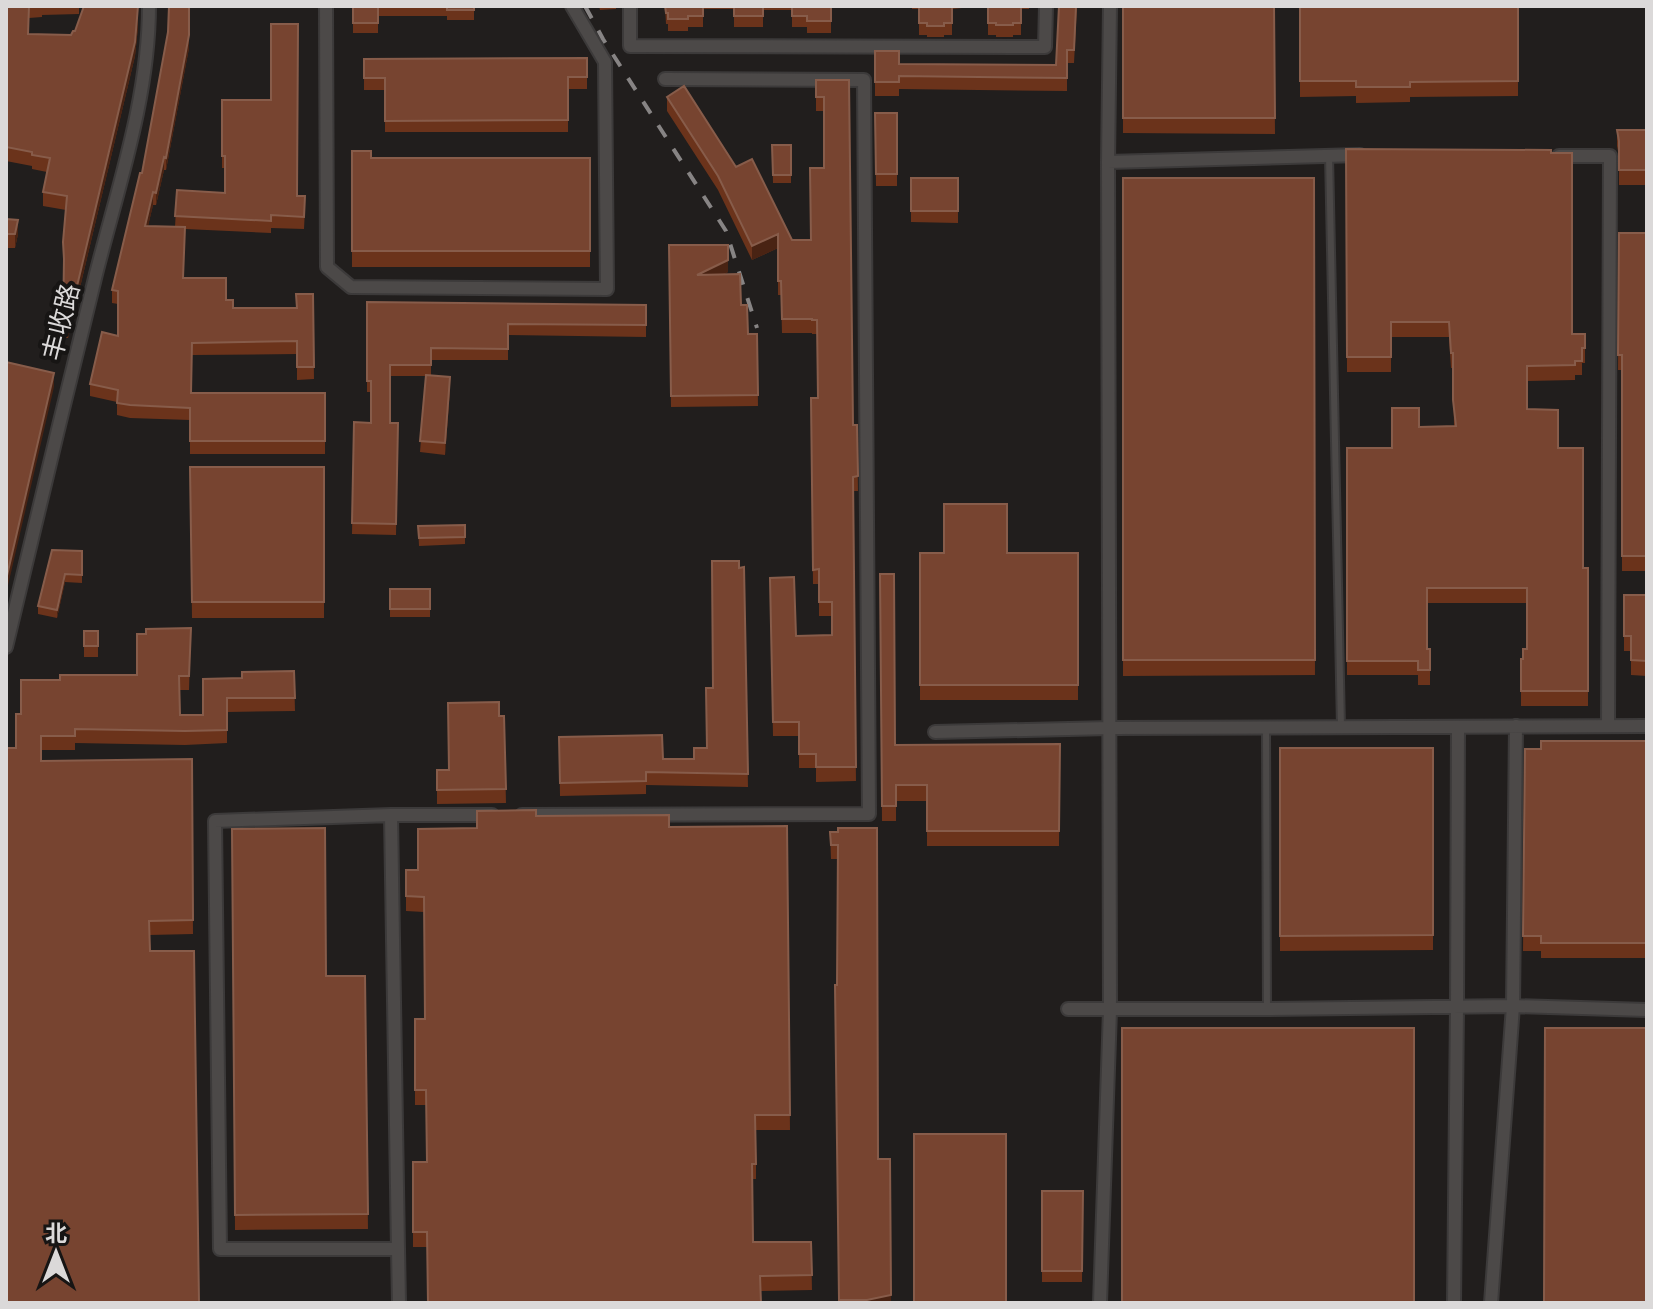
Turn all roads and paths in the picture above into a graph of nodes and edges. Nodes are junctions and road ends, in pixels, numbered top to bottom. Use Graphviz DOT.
graph roads {
  1 [pos="149,6"];
  2 [pos="326,6"];
  3 [pos="572,6"];
  4 [pos="630,6"];
  5 [pos="1046,6"];
  6 [pos="1110,6"];
  7 [pos="665,79"];
  8 [pos="1329,155"];
  9 [pos="1376,155"];
  10 [pos="1547,156"];
  11 [pos="1108,162"];
  12 [pos="6,647"];
  13 [pos="1516,726"];
  14 [pos="1608,726"];
  15 [pos="1647,726"];
  16 [pos="1110,728"];
  17 [pos="1341,728"];
  18 [pos="1458,728"];
  19 [pos="1266,729"];
  20 [pos="935,732"];
  21 [pos="391,815"];
  22 [pos="1513,1006"];
  23 [pos="1457,1007"];
  24 [pos="1068,1009"];
  25 [pos="1267,1009"];
  26 [pos="1110,1010"];
  27 [pos="1647,1010"];
  28 [pos="398,1249"];
  29 [pos="399,1303"];
  30 [pos="1100,1303"];
  31 [pos="1454,1303"];
  32 [pos="1491,1303"];
  1 -- 12 [label="street, 丰收路"];
  2 -- 3 [label="street"];
  4 -- 5 [label="street"];
  6 -- 11 [label="street"];
  7 -- 21 [label="street"];
  8 -- 9 [label="street"];
  8 -- 11 [label="street"];
  8 -- 17 [label="lane"];
  10 -- 14 [label="street"];
  11 -- 16 [label="street"];
  13 -- 14 [label="street"];
  13 -- 18 [label="street"];
  13 -- 22 [label="street"];
  14 -- 15 [label="street"];
  16 -- 19 [label="street"];
  16 -- 20 [label="street"];
  16 -- 26 [label="street"];
  17 -- 18 [label="street"];
  17 -- 19 [label="street"];
  18 -- 23 [label="street"];
  19 -- 25 [label="lane"];
  21 -- 28 [label="street"];
  21 -- 28 [label="street"];
  22 -- 23 [label="street"];
  22 -- 27 [label="street"];
  22 -- 32 [label="street"];
  23 -- 25 [label="street"];
  23 -- 31 [label="street"];
  24 -- 26 [label="street"];
  25 -- 26 [label="street"];
  26 -- 30 [label="street"];
  28 -- 29 [label="street"];
}
